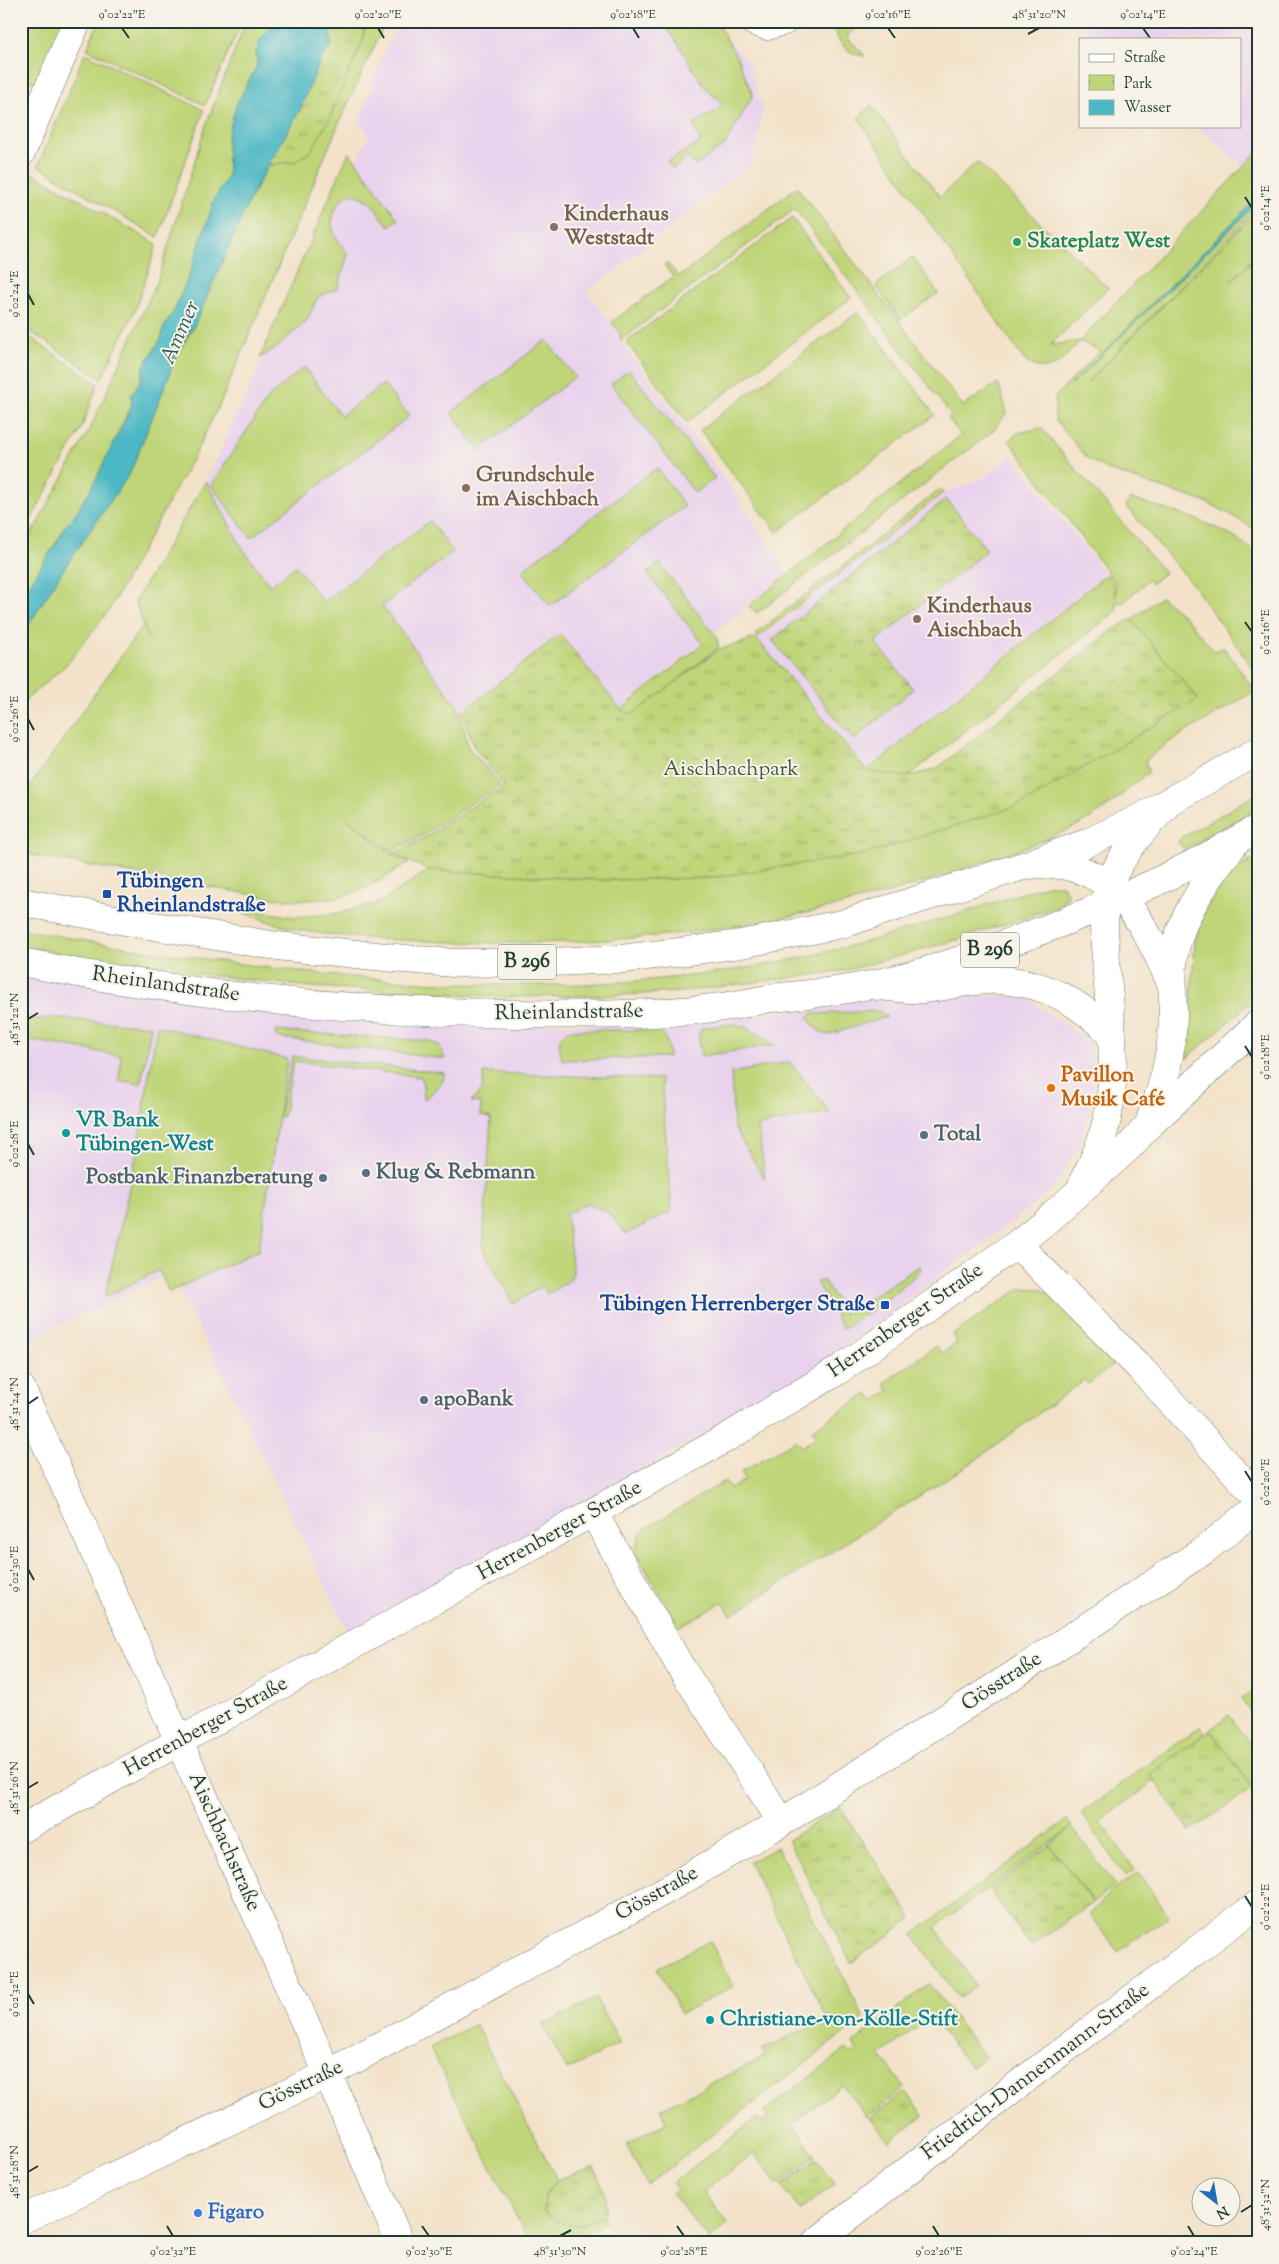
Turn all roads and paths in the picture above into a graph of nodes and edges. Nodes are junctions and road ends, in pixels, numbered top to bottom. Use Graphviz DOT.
graph roads {
  1 [pos="77,21"];
  2 [pos="753,21"];
  3 [pos="784,21"];
  4 [pos="21,153"];
  5 [pos="1258,751"];
  6 [pos="1171,801"];
  7 [pos="1248,834"];
  8 [pos="1026,865"];
  9 [pos="1112,896"];
  10 [pos="21,902"];
  11 [pos="21,962"];
  12 [pos="1171,983"];
  13 [pos="871,985"];
  14 [pos="1258,1024"];
  15 [pos="1112,1036"];
  16 [pos="1148,1126"];
  17 [pos="1075,1195"];
  18 [pos="1017,1244"];
  19 [pos="21,1388"];
  20 [pos="1258,1498"];
  21 [pos="1258,1507"];
  22 [pos="593,1512"];
  23 [pos="179,1742"];
  24 [pos="782,1822"];
  25 [pos="21,1829"];
  26 [pos="1258,1904"];
  27 [pos="328,2074"];
  28 [pos="21,2220"];
  29 [pos="400,2243"];
  30 [pos="815,2243"];
  1 -- 4 [label="street"];
  2 -- 3 [label="street"];
  5 -- 6 [label="street, Herrenberger Straße / B 296"];
  6 -- 8 [label="street, Herrenberger Straße / B 296"];
  6 -- 9 [label="street, Herrenberger Straße"];
  7 -- 9 [label="street, Herrenberger Straße / B 296"];
  7 -- 12 [label="street, Herrenberger Straße"];
  8 -- 9 [label="street, Herrenberger Straße"];
  8 -- 10 [label="street, B 296"];
  9 -- 12 [label="street, Herrenberger Straße"];
  9 -- 13 [label="street, Rheinlandstraße / B 296"];
  9 -- 15 [label="street, Herrenberger Straße"];
  11 -- 13 [label="street, Rheinlandstraße / B 296"];
  12 -- 16 [label="street, Herrenberger Straße"];
  13 -- 15 [label="street"];
  14 -- 16 [label="street, Herrenberger Straße"];
  15 -- 17 [label="street, Herrenberger Straße"];
  16 -- 17 [label="street, Herrenberger Straße"];
  17 -- 18 [label="street, Herrenberger Straße"];
  18 -- 20 [label="street"];
  18 -- 22 [label="street, Herrenberger Straße"];
  19 -- 23 [label="street, Aischbachstraße"];
  21 -- 24 [label="street, Gösstraße"];
  22 -- 23 [label="street, Herrenberger Straße"];
  22 -- 24 [label="street"];
  23 -- 25 [label="street, Herrenberger Straße"];
  23 -- 27 [label="street, Aischbachstraße"];
  24 -- 27 [label="street, Gösstraße"];
  26 -- 30 [label="street, Friedrich-Dannenmann-Straße"];
  27 -- 28 [label="street, Gösstraße"];
  27 -- 29 [label="street, Aischbachstraße"];
}
